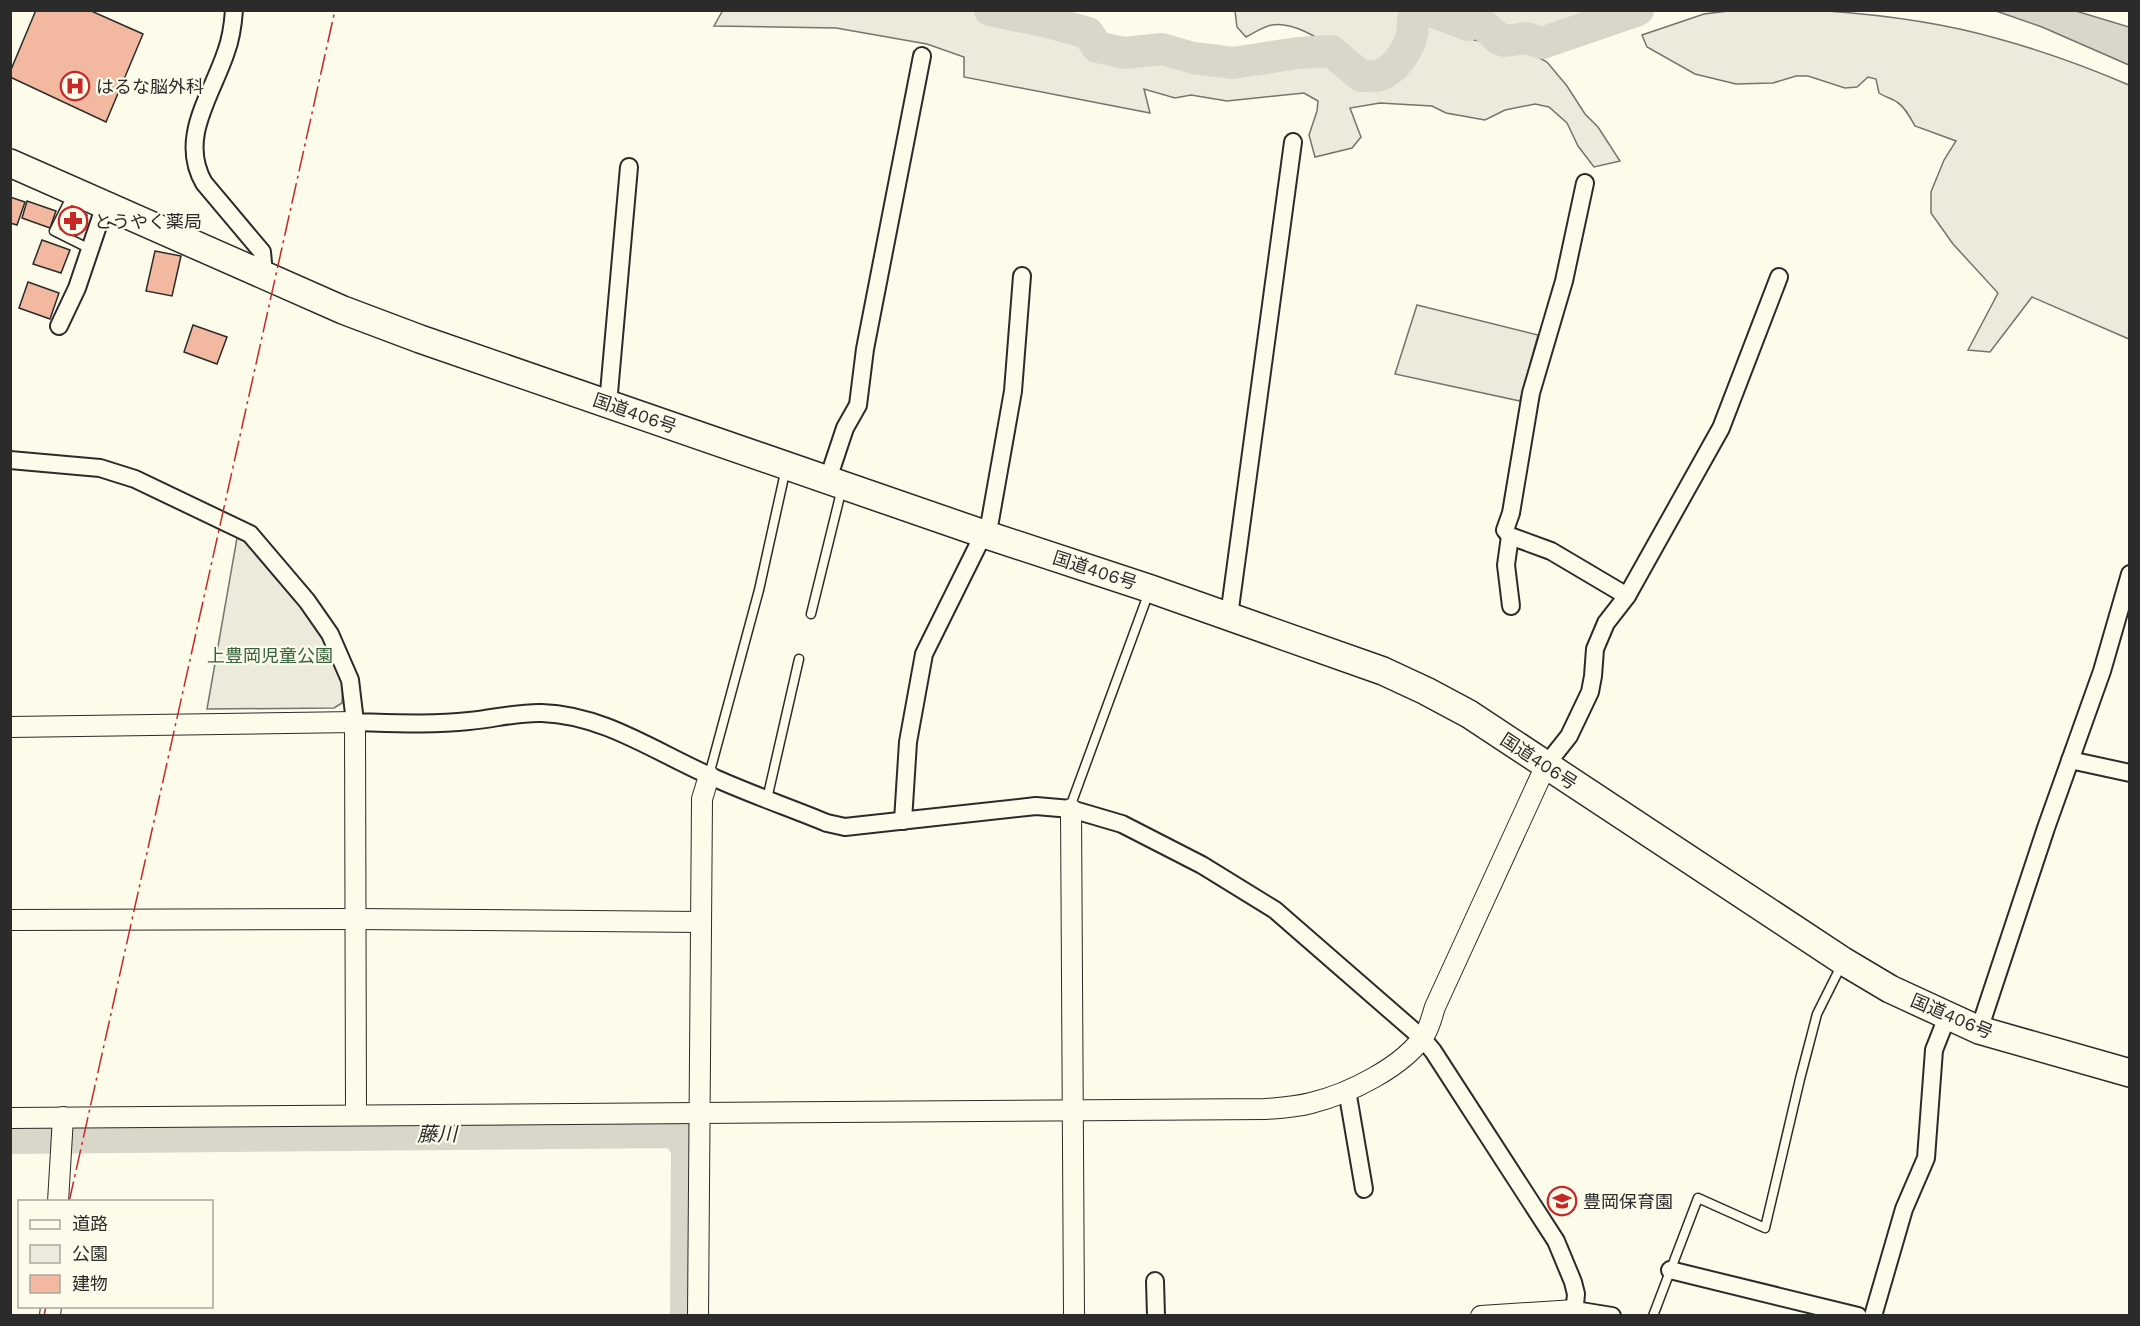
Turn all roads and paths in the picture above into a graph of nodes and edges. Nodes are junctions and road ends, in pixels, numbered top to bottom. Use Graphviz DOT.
graph roads {
  1 [pos="234,10"];
  2 [pos="922,56"];
  3 [pos="1293,142"];
  4 [pos="10,163"];
  5 [pos="629,167"];
  6 [pos="1585,183"];
  7 [pos="74,191"];
  8 [pos="105,205"];
  9 [pos="90,249"];
  10 [pos="261,273"];
  11 [pos="1022,276"];
  12 [pos="1779,277"];
  13 [pos="59,326"];
  14 [pos="608,404"];
  15 [pos="10,460"];
  16 [pos="787,465"];
  17 [pos="835,482"];
  18 [pos="984,534"];
  19 [pos="1510,536"];
  20 [pos="2130,574"];
  21 [pos="1151,589"];
  22 [pos="1627,596"];
  23 [pos="1511,606"];
  24 [pos="811,614"];
  25 [pos="1229,616"];
  26 [pos="2123,621"];
  27 [pos="799,659"];
  28 [pos="355,722"];
  29 [pos="10,727"];
  30 [pos="2070,760"];
  31 [pos="1546,765"];
  32 [pos="2130,772"];
  33 [pos="709,776"];
  34 [pos="767,799"];
  35 [pos="1071,809"];
  36 [pos="903,821"];
  37 [pos="356,919"];
  38 [pos="10,920"];
  39 [pos="701,922"];
  40 [pos="1843,961"];
  41 [pos="1947,1017"];
  42 [pos="1979,1030"];
  43 [pos="1422,1038"];
  44 [pos="2130,1073"];
  45 [pos="1347,1090"];
  46 [pos="1072,1111"];
  47 [pos="700,1114"];
  48 [pos="356,1115"];
  49 [pos="63,1117"];
  50 [pos="10,1118"];
  51 [pos="1364,1189"];
  52 [pos="58,1200"];
  53 [pos="1670,1270"];
  54 [pos="1155,1281"];
  55 [pos="1576,1314"];
  56 [pos="698,1316"];
  57 [pos="1074,1316"];
  58 [pos="1156,1316"];
  59 [pos="1481,1316"];
  60 [pos="1612,1316"];
  61 [pos="1653,1316"];
  62 [pos="1858,1316"];
  63 [pos="1874,1316"];
  1 -- 10 [label="street"];
  2 -- 17 [label="street"];
  3 -- 25 [label="street"];
  4 -- 7 [label="highway, 国道406号"];
  5 -- 14 [label="street"];
  6 -- 19 [label="street"];
  7 -- 8 [label="highway, 国道406号"];
  7 -- 9 [label="lane"];
  8 -- 9 [label="street"];
  8 -- 10 [label="highway, 国道406号"];
  9 -- 13 [label="street"];
  10 -- 14 [label="highway, 国道406号"];
  11 -- 18 [label="street"];
  12 -- 22 [label="street"];
  14 -- 16 [label="highway, 国道406号"];
  15 -- 28 [label="street"];
  16 -- 17 [label="highway, 国道406号"];
  16 -- 33 [label="lane"];
  17 -- 18 [label="highway, 国道406号"];
  17 -- 24 [label="lane"];
  18 -- 21 [label="highway, 国道406号"];
  18 -- 36 [label="street"];
  19 -- 22 [label="street"];
  19 -- 23 [label="street"];
  20 -- 26 [label="street"];
  21 -- 25 [label="highway, 国道406号"];
  21 -- 35 [label="lane"];
  22 -- 31 [label="street"];
  25 -- 31 [label="highway, 国道406号"];
  26 -- 30 [label="street"];
  27 -- 34 [label="lane"];
  28 -- 29 [label="street"];
  28 -- 33 [label="street"];
  28 -- 37 [label="street"];
  30 -- 32 [label="street"];
  30 -- 42 [label="street"];
  31 -- 40 [label="highway, 国道406号"];
  31 -- 43 [label="street"];
  33 -- 34 [label="street"];
  33 -- 39 [label="street"];
  34 -- 36 [label="street"];
  35 -- 36 [label="street"];
  35 -- 43 [label="street"];
  35 -- 46 [label="street"];
  37 -- 38 [label="street"];
  37 -- 39 [label="street"];
  37 -- 48 [label="street"];
  39 -- 47 [label="street"];
  40 -- 41 [label="highway, 国道406号"];
  40 -- 53 [label="lane"];
  41 -- 42 [label="highway, 国道406号"];
  41 -- 63 [label="street"];
  42 -- 44 [label="highway, 国道406号"];
  43 -- 45 [label="street"];
  43 -- 55 [label="street"];
  45 -- 46 [label="street"];
  45 -- 51 [label="street"];
  46 -- 47 [label="street"];
  46 -- 57 [label="street"];
  47 -- 48 [label="street"];
  47 -- 56 [label="street"];
  48 -- 49 [label="street"];
  49 -- 50 [label="street"];
  49 -- 52 [label="street"];
  53 -- 61 [label="lane"];
  53 -- 62 [label="street"];
  54 -- 58 [label="street"];
  55 -- 59 [label="street"];
  55 -- 60 [label="street"];
}
